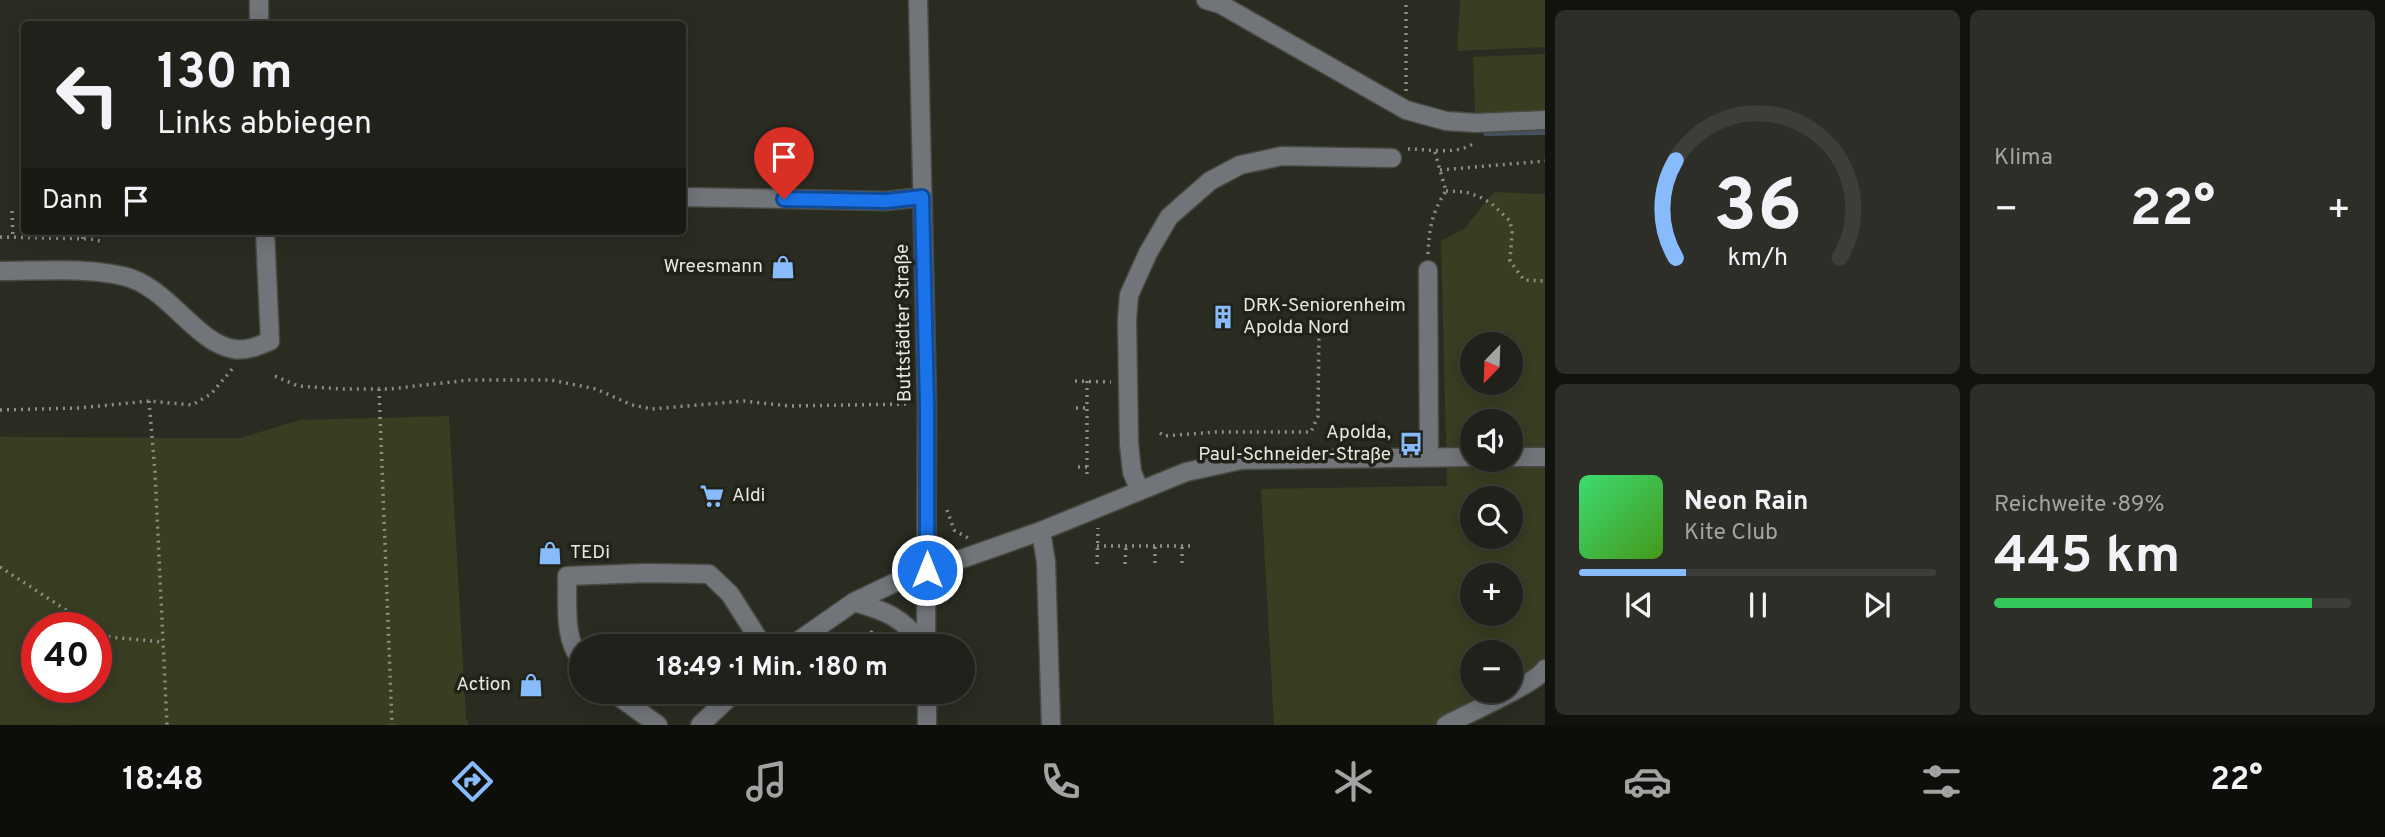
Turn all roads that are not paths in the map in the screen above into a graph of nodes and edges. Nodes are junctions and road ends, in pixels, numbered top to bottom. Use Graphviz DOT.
graph roads {
  1 [pos="259,0"];
  2 [pos="918,0"];
  3 [pos="1206,0"];
  4 [pos="260,21"];
  5 [pos="1545,120"];
  6 [pos="1399,154"];
  7 [pos="686,197"];
  8 [pos="922,197"];
  9 [pos="265,235"];
  10 [pos="1428,270"];
  11 [pos="0,271"];
  12 [pos="1429,457"];
  13 [pos="1460,457"];
  14 [pos="1523,457"];
  15 [pos="1545,457"];
  16 [pos="1140,491"];
  17 [pos="1041,531"];
  18 [pos="927,570"];
  19 [pos="854,603"];
  20 [pos="570,634"];
  21 [pos="755,634"];
  22 [pos="809,634"];
  23 [pos="915,634"];
  24 [pos="925,634"];
  25 [pos="1545,669"];
  26 [pos="629,704"];
  27 [pos="722,704"];
  28 [pos="927,704"];
  29 [pos="658,725"];
  30 [pos="700,725"];
  31 [pos="927,725"];
  32 [pos="1051,725"];
  33 [pos="1446,725"];
  1 -- 4 [label="street"];
  2 -- 8 [label="street, Buttstädter Straße"];
  3 -- 5 [label="street"];
  6 -- 16 [label="street"];
  7 -- 8 [label="street"];
  8 -- 18 [label="street, Buttstädter Straße"];
  9 -- 11 [label="street"];
  10 -- 12 [label="street"];
  12 -- 13 [label="street"];
  12 -- 16 [label="street"];
  14 -- 15 [label="street"];
  16 -- 17 [label="street"];
  17 -- 18 [label="street"];
  17 -- 32 [label="street"];
  18 -- 19 [label="street"];
  18 -- 24 [label="street, Buttstädter Straße"];
  19 -- 22 [label="street"];
  19 -- 23 [label="street"];
  20 -- 21 [label="street"];
  25 -- 33 [label="street"];
  26 -- 29 [label="street"];
  27 -- 30 [label="street"];
  28 -- 31 [label="street"];
}
